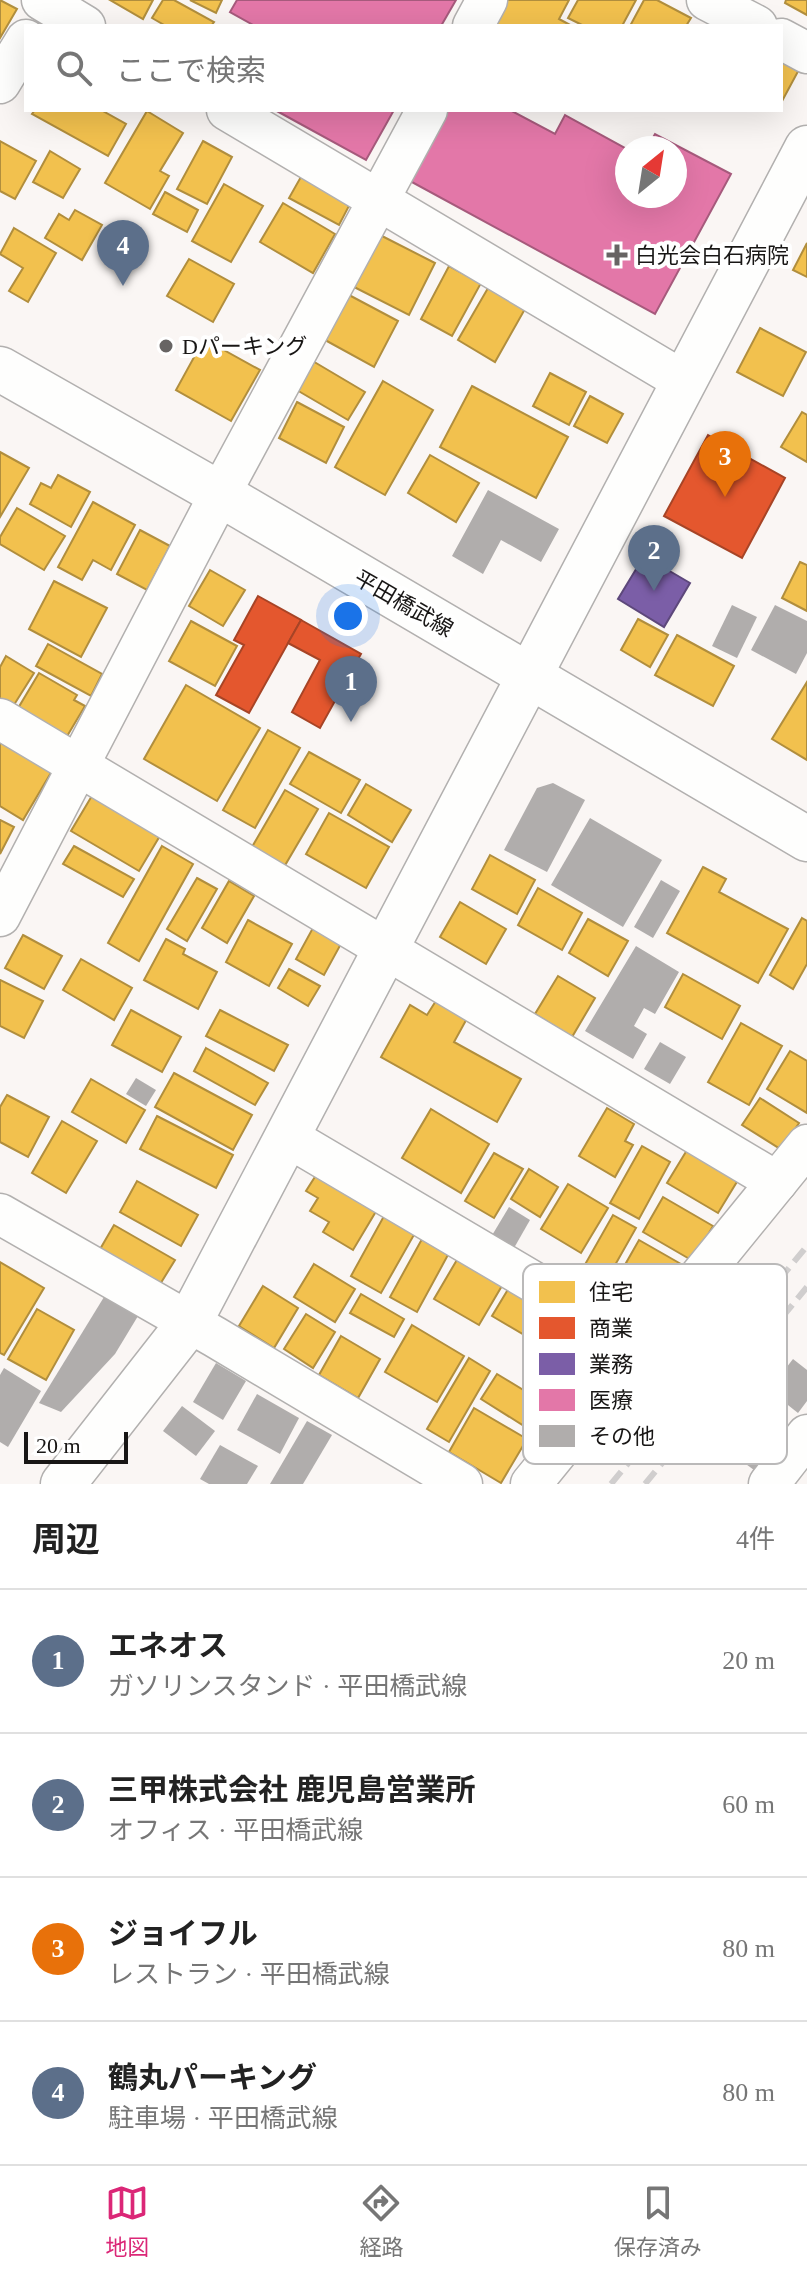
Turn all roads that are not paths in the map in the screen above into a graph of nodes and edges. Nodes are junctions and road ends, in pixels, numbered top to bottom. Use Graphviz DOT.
graph roads {
  1 [pos="487,0"];
  2 [pos="707,0"];
  3 [pos="43,7"];
  4 [pos="81,24"];
  5 [pos="474,24"];
  6 [pos="753,24"];
  7 [pos="783,40"];
  8 [pos="24,43"];
  9 [pos="807,53"];
  10 [pos="0,83"];
  11 [pos="230,112"];
  12 [pos="426,112"];
  13 [pos="807,148"];
  14 [pos="378,200"];
  15 [pos="0,369"];
  16 [pos="685,382"];
  17 [pos="220,494"];
  18 [pos="530,677"];
  19 [pos="0,719"];
  20 [pos="79,766"];
  21 [pos="807,839"];
  22 [pos="0,916"];
  23 [pos="385,947"];
  24 [pos="286,1136"];
  25 [pos="807,1145"];
  26 [pos="777,1182"];
  27 [pos="0,1214"];
  28 [pos="710,1264"];
  29 [pos="523,1276"];
  30 [pos="189,1323"];
  31 [pos="807,1435"];
  32 [pos="787,1461"];
  33 [pos="547,1464"];
  34 [pos="785,1464"];
  35 [pos="63,1484"];
  36 [pos="462,1484"];
  37 [pos="531,1484"];
  38 [pos="769,1484"];
  1 -- 5 [label="street"];
  2 -- 6 [label="street"];
  3 -- 4 [label="street"];
  7 -- 9 [label="street"];
  8 -- 10 [label="street"];
  11 -- 14 [label="street"];
  12 -- 14 [label="street"];
  13 -- 16 [label="street"];
  14 -- 16 [label="street"];
  14 -- 17 [label="street"];
  15 -- 17 [label="street, 平田橋武線"];
  16 -- 18 [label="street"];
  17 -- 18 [label="street, 平田橋武線"];
  17 -- 20 [label="street"];
  18 -- 21 [label="street, 平田橋武線"];
  18 -- 23 [label="street"];
  19 -- 20 [label="street"];
  20 -- 22 [label="street"];
  20 -- 23 [label="street"];
  23 -- 24 [label="street"];
  23 -- 26 [label="street"];
  24 -- 29 [label="street"];
  24 -- 30 [label="street"];
  25 -- 26 [label="street"];
  26 -- 28 [label="street"];
  27 -- 30 [label="street"];
  30 -- 35 [label="street"];
  30 -- 36 [label="street"];
  31 -- 32 [label="street"];
  33 -- 37 [label="street"];
  34 -- 38 [label="street"];
}
